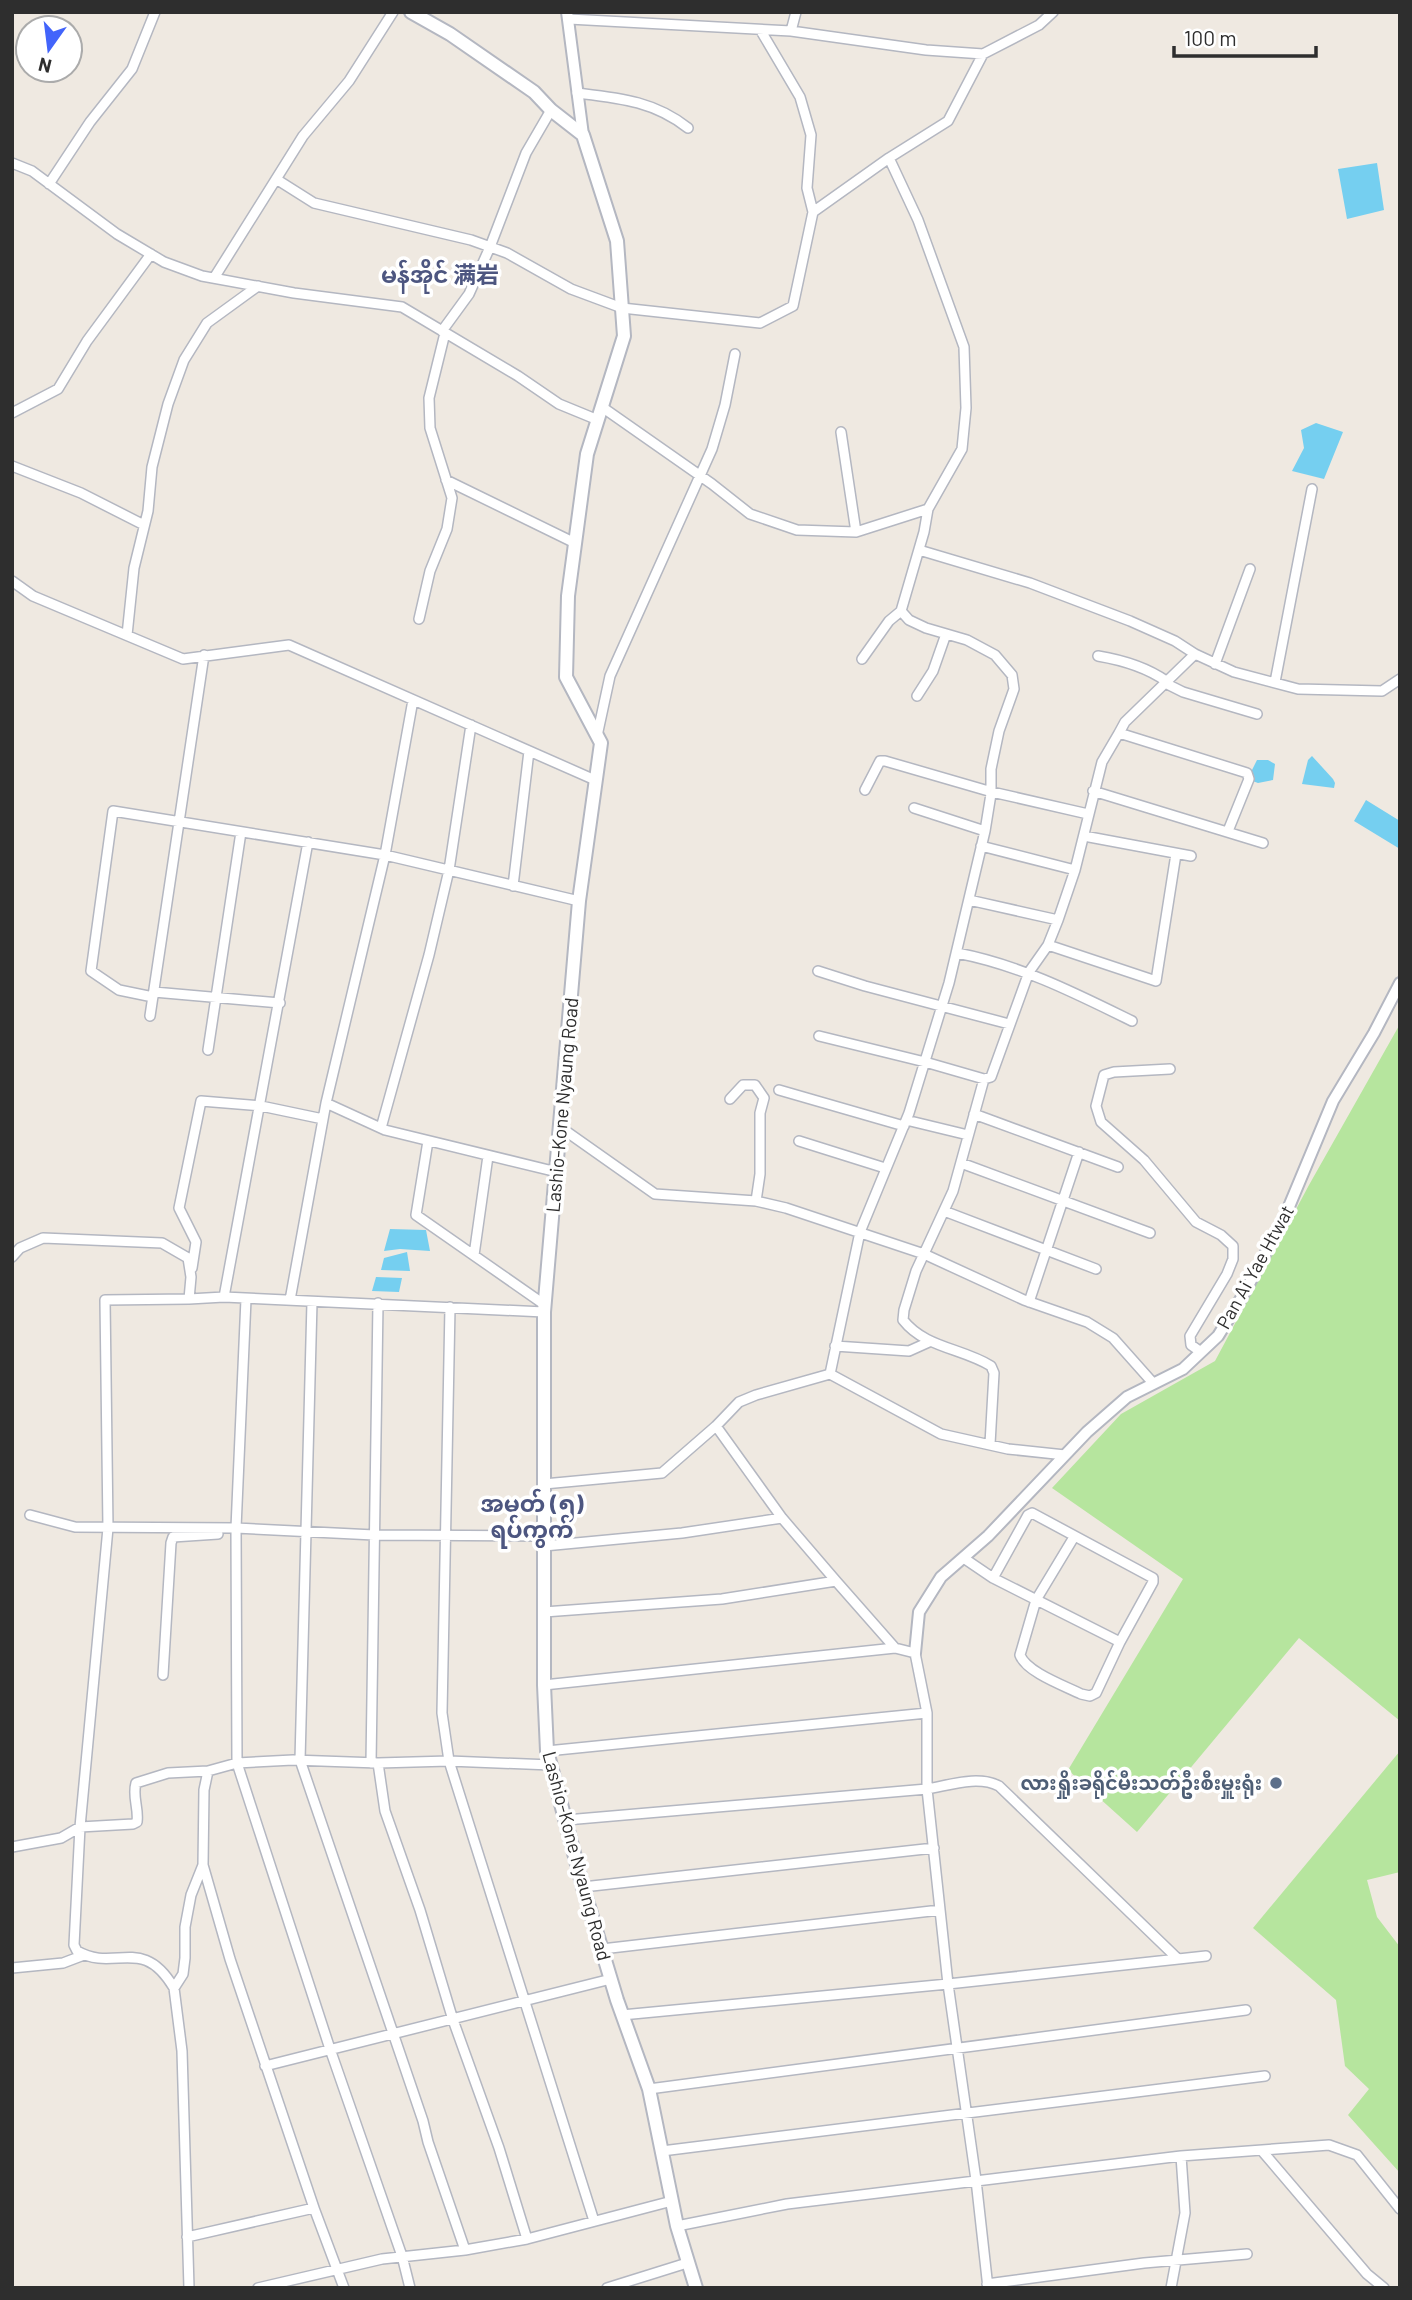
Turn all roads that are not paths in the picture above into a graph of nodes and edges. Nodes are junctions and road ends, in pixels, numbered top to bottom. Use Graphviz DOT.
graph roads {
  1 [pos="155,12"];
  2 [pos="393,12"];
  3 [pos="411,12"];
  4 [pos="796,12"];
  5 [pos="1053,12"];
  6 [pos="568,16"];
  7 [pos="761,31"];
  8 [pos="791,31"];
  9 [pos="983,54"];
  10 [pos="577,93"];
  11 [pos="551,110"];
  12 [pos="688,128"];
  13 [pos="583,135"];
  14 [pos="889,158"];
  15 [pos="12,163"];
  16 [pos="276,179"];
  17 [pos="50,184"];
  18 [pos="813,212"];
  19 [pos="490,247"];
  20 [pos="151,254"];
  21 [pos="214,278"];
  22 [pos="258,286"];
  23 [pos="622,308"];
  24 [pos="443,332"];
  25 [pos="735,354"];
  26 [pos="602,407"];
  27 [pos="12,413"];
  28 [pos="598,421"];
  29 [pos="841,432"];
  30 [pos="12,466"];
  31 [pos="699,475"];
  32 [pos="446,480"];
  33 [pos="1312,489"];
  34 [pos="928,509"];
  35 [pos="144,525"];
  36 [pos="856,532"];
  37 [pos="575,543"];
  38 [pos="919,550"];
  39 [pos="1250,569"];
  40 [pos="12,581"];
  41 [pos="901,611"];
  42 [pos="419,619"];
  43 [pos="946,634"];
  44 [pos="127,635"];
  45 [pos="1195,653"];
  46 [pos="205,655"];
  47 [pos="1098,656"];
  48 [pos="862,659"];
  49 [pos="1215,664"];
  50 [pos="1400,680"];
  51 [pos="1166,682"];
  52 [pos="1275,682"];
  53 [pos="916,696"];
  54 [pos="413,700"];
  55 [pos="1257,714"];
  56 [pos="471,725"];
  57 [pos="1118,733"];
  58 [pos="597,736"];
  59 [pos="528,751"];
  60 [pos="595,780"];
  61 [pos="865,790"];
  62 [pos="1093,791"];
  63 [pos="992,792"];
  64 [pos="914,808"];
  65 [pos="1088,814"];
  66 [pos="179,823"];
  67 [pos="985,831"];
  68 [pos="1228,831"];
  69 [pos="241,832"];
  70 [pos="1084,836"];
  71 [pos="308,842"];
  72 [pos="1263,843"];
  73 [pos="981,846"];
  74 [pos="1176,854"];
  75 [pos="385,855"];
  76 [pos="1191,856"];
  77 [pos="449,870"];
  78 [pos="1075,870"];
  79 [pos="513,886"];
  80 [pos="969,900"];
  81 [pos="579,901"];
  82 [pos="1058,920"];
  83 [pos="1048,945"];
  84 [pos="957,953"];
  85 [pos="818,971"];
  86 [pos="1029,972"];
  87 [pos="1400,983"];
  88 [pos="153,994"];
  89 [pos="216,998"];
  90 [pos="280,1003"];
  91 [pos="941,1004"];
  92 [pos="150,1016"];
  93 [pos="1132,1021"];
  94 [pos="1009,1024"];
  95 [pos="819,1036"];
  96 [pos="208,1050"];
  97 [pos="925,1062"];
  98 [pos="1170,1069"];
  99 [pos="984,1079"];
  100 [pos="779,1090"];
  101 [pos="730,1099"];
  102 [pos="326,1103"];
  103 [pos="261,1106"];
  104 [pos="974,1114"];
  105 [pos="323,1119"];
  106 [pos="905,1123"];
  107 [pos="560,1127"];
  108 [pos="381,1128"];
  109 [pos="968,1135"];
  110 [pos="428,1141"];
  111 [pos="799,1141"];
  112 [pos="1079,1152"];
  113 [pos="488,1156"];
  114 [pos="961,1163"];
  115 [pos="1118,1167"];
  116 [pos="885,1168"];
  117 [pos="557,1172"];
  118 [pos="1065,1199"];
  119 [pos="756,1201"];
  120 [pos="944,1211"];
  121 [pos="860,1232"];
  122 [pos="1150,1233"];
  123 [pos="1048,1249"];
  124 [pos="924,1254"];
  125 [pos="474,1255"];
  126 [pos="12,1257"];
  127 [pos="1096,1269"];
  128 [pos="191,1277"];
  129 [pos="224,1297"];
  130 [pos="189,1299"];
  131 [pos="246,1299"];
  132 [pos="290,1300"];
  133 [pos="312,1302"];
  134 [pos="1029,1302"];
  135 [pos="378,1303"];
  136 [pos="450,1307"];
  137 [pos="544,1308"];
  138 [pos="929,1342"];
  139 [pos="835,1346"];
  140 [pos="1201,1352"];
  141 [pos="830,1374"];
  142 [pos="1153,1383"];
  143 [pos="716,1426"];
  144 [pos="990,1444"];
  145 [pos="1065,1455"];
  146 [pos="544,1485"];
  147 [pos="30,1515"];
  148 [pos="782,1518"];
  149 [pos="108,1528"];
  150 [pos="236,1528"];
  151 [pos="306,1532"];
  152 [pos="374,1535"];
  153 [pos="446,1535"];
  154 [pos="1074,1537"];
  155 [pos="544,1541"];
  156 [pos="965,1559"];
  157 [pos="993,1578"];
  158 [pos="836,1581"];
  159 [pos="1036,1600"];
  160 [pos="544,1612"];
  161 [pos="1120,1642"];
  162 [pos="895,1648"];
  163 [pos="915,1653"];
  164 [pos="163,1675"];
  165 [pos="544,1685"];
  166 [pos="926,1713"];
  167 [pos="547,1751"];
  168 [pos="300,1760"];
  169 [pos="449,1761"];
  170 [pos="237,1763"];
  171 [pos="375,1763"];
  172 [pos="551,1765"];
  173 [pos="208,1770"];
  174 [pos="927,1788"];
  175 [pos="566,1820"];
  176 [pos="80,1827"];
  177 [pos="12,1847"];
  178 [pos="934,1848"];
  179 [pos="203,1865"];
  180 [pos="583,1887"];
  181 [pos="940,1910"];
  182 [pos="602,1949"];
  183 [pos="84,1955"];
  184 [pos="1206,1956"];
  185 [pos="1178,1959"];
  186 [pos="12,1968"];
  187 [pos="611,1979"];
  188 [pos="948,1984"];
  189 [pos="174,1988"];
  190 [pos="525,2000"];
  191 [pos="1246,2010"];
  192 [pos="622,2015"];
  193 [pos="453,2020"];
  194 [pos="393,2034"];
  195 [pos="957,2047"];
  196 [pos="330,2049"];
  197 [pos="265,2066"];
  198 [pos="1265,2076"];
  199 [pos="649,2089"];
  200 [pos="967,2114"];
  201 [pos="662,2151"];
  202 [pos="1263,2152"];
  203 [pos="1181,2156"];
  204 [pos="976,2180"];
  205 [pos="672,2201"];
  206 [pos="314,2208"];
  207 [pos="1400,2209"];
  208 [pos="594,2221"];
  209 [pos="677,2226"];
  210 [pos="187,2237"];
  211 [pos="527,2239"];
  212 [pos="465,2250"];
  213 [pos="1247,2254"];
  214 [pos="402,2256"];
  215 [pos="1176,2261"];
  216 [pos="687,2263"];
  217 [pos="337,2270"];
  218 [pos="988,2286"];
  219 [pos="189,2288"];
  220 [pos="258,2288"];
  221 [pos="344,2288"];
  222 [pos="410,2288"];
  223 [pos="607,2288"];
  224 [pos="696,2288"];
  225 [pos="1171,2288"];
  226 [pos="1384,2288"];
  1 -- 17 [label="street"];
  2 -- 16 [label="street"];
  3 -- 11 [label="main road"];
  4 -- 8 [label="street"];
  5 -- 9 [label="street"];
  6 -- 7 [label="street"];
  6 -- 10 [label="street"];
  7 -- 8 [label="street"];
  7 -- 18 [label="street"];
  8 -- 9 [label="street"];
  9 -- 14 [label="street"];
  10 -- 12 [label="street"];
  10 -- 13 [label="street"];
  11 -- 13 [label="main road"];
  11 -- 19 [label="street"];
  13 -- 23 [label="main road, Lashio-Kone Nyaung Road"];
  14 -- 18 [label="street"];
  14 -- 34 [label="street"];
  15 -- 17 [label="street"];
  16 -- 19 [label="street"];
  16 -- 21 [label="street"];
  17 -- 20 [label="street"];
  18 -- 23 [label="street"];
  19 -- 23 [label="street"];
  19 -- 24 [label="street"];
  20 -- 21 [label="street"];
  20 -- 27 [label="street"];
  21 -- 22 [label="street"];
  22 -- 24 [label="street"];
  22 -- 35 [label="street"];
  23 -- 26 [label="main road, Lashio-Kone Nyaung Road"];
  24 -- 28 [label="street"];
  24 -- 32 [label="street"];
  25 -- 31 [label="street"];
  26 -- 28 [label="main road, Lashio-Kone Nyaung Road"];
  26 -- 31 [label="street"];
  28 -- 37 [label="main road, Lashio-Kone Nyaung Road"];
  29 -- 36 [label="street"];
  30 -- 35 [label="street"];
  31 -- 36 [label="street"];
  31 -- 58 [label="street"];
  32 -- 37 [label="street"];
  32 -- 42 [label="street"];
  33 -- 52 [label="street"];
  34 -- 36 [label="street"];
  34 -- 38 [label="street"];
  35 -- 44 [label="street"];
  37 -- 58 [label="main road, Lashio-Kone Nyaung Road"];
  38 -- 41 [label="street"];
  38 -- 45 [label="street"];
  39 -- 49 [label="street"];
  40 -- 44 [label="street"];
  41 -- 43 [label="street"];
  41 -- 48 [label="street"];
  43 -- 53 [label="street"];
  43 -- 63 [label="street"];
  44 -- 46 [label="street"];
  45 -- 49 [label="street"];
  45 -- 51 [label="street"];
  46 -- 54 [label="street"];
  46 -- 66 [label="street"];
  47 -- 51 [label="street"];
  49 -- 52 [label="street"];
  50 -- 52 [label="street"];
  51 -- 55 [label="street"];
  51 -- 57 [label="street"];
  54 -- 56 [label="street"];
  54 -- 75 [label="street"];
  56 -- 59 [label="street"];
  56 -- 77 [label="street"];
  57 -- 62 [label="street"];
  57 -- 68 [label="street"];
  58 -- 60 [label="main road, Lashio-Kone Nyaung Road"];
  59 -- 60 [label="street"];
  59 -- 79 [label="street"];
  60 -- 81 [label="main road, Lashio-Kone Nyaung Road"];
  61 -- 63 [label="street"];
  62 -- 65 [label="street"];
  62 -- 68 [label="street"];
  63 -- 65 [label="street"];
  63 -- 67 [label="street"];
  64 -- 67 [label="street"];
  65 -- 70 [label="street"];
  66 -- 69 [label="street"];
  66 -- 88 [label="street"];
  66 -- 88 [label="street"];
  67 -- 73 [label="street"];
  68 -- 72 [label="street"];
  69 -- 71 [label="street"];
  69 -- 89 [label="street"];
  70 -- 74 [label="street"];
  70 -- 78 [label="street"];
  71 -- 75 [label="street"];
  71 -- 90 [label="street"];
  73 -- 78 [label="street"];
  73 -- 80 [label="street"];
  74 -- 76 [label="street"];
  74 -- 83 [label="street"];
  75 -- 77 [label="street"];
  75 -- 102 [label="street"];
  77 -- 79 [label="street"];
  77 -- 108 [label="street"];
  78 -- 82 [label="street"];
  79 -- 81 [label="street"];
  80 -- 82 [label="street"];
  80 -- 84 [label="street"];
  81 -- 107 [label="main road, Lashio-Kone Nyaung Road"];
  82 -- 83 [label="street"];
  83 -- 86 [label="street"];
  84 -- 86 [label="street"];
  84 -- 91 [label="street"];
  85 -- 91 [label="street"];
  86 -- 93 [label="street"];
  86 -- 94 [label="street"];
  87 -- 140 [label="street, Pan Ai Yae Htwat"];
  88 -- 89 [label="street"];
  88 -- 92 [label="street"];
  89 -- 90 [label="street"];
  89 -- 96 [label="street"];
  90 -- 103 [label="street"];
  91 -- 94 [label="street"];
  91 -- 97 [label="street"];
  94 -- 99 [label="street"];
  95 -- 97 [label="street"];
  97 -- 99 [label="street"];
  97 -- 106 [label="street"];
  98 -- 140 [label="street"];
  99 -- 104 [label="street"];
  100 -- 106 [label="street"];
  101 -- 119 [label="street"];
  102 -- 105 [label="street"];
  102 -- 108 [label="street"];
  103 -- 105 [label="street"];
  103 -- 128 [label="street"];
  103 -- 129 [label="street"];
  104 -- 109 [label="street"];
  104 -- 112 [label="street"];
  105 -- 132 [label="street"];
  106 -- 109 [label="street"];
  106 -- 116 [label="street"];
  107 -- 117 [label="main road, Lashio-Kone Nyaung Road"];
  107 -- 119 [label="street"];
  108 -- 110 [label="street"];
  109 -- 114 [label="street"];
  110 -- 113 [label="street"];
  110 -- 125 [label="street"];
  111 -- 116 [label="street"];
  112 -- 115 [label="street"];
  112 -- 118 [label="street"];
  113 -- 117 [label="street"];
  113 -- 125 [label="street"];
  114 -- 118 [label="street"];
  114 -- 120 [label="street"];
  116 -- 121 [label="street"];
  117 -- 137 [label="main road, Lashio-Kone Nyaung Road"];
  118 -- 122 [label="street"];
  118 -- 123 [label="street"];
  119 -- 121 [label="street"];
  120 -- 123 [label="street"];
  120 -- 124 [label="street"];
  121 -- 124 [label="street"];
  121 -- 139 [label="street"];
  123 -- 127 [label="street"];
  123 -- 134 [label="street"];
  124 -- 134 [label="street"];
  124 -- 138 [label="street"];
  125 -- 137 [label="street"];
  126 -- 128 [label="street"];
  128 -- 130 [label="street"];
  129 -- 130 [label="street"];
  129 -- 131 [label="street"];
  130 -- 149 [label="street"];
  131 -- 132 [label="street"];
  131 -- 150 [label="street"];
  132 -- 133 [label="street"];
  133 -- 135 [label="street"];
  133 -- 151 [label="street"];
  134 -- 142 [label="street"];
  135 -- 136 [label="street"];
  135 -- 152 [label="street"];
  136 -- 137 [label="street"];
  136 -- 153 [label="street"];
  137 -- 146 [label="main road, Lashio-Kone Nyaung Road"];
  138 -- 139 [label="street"];
  138 -- 144 [label="street"];
  139 -- 141 [label="street"];
  140 -- 142 [label="street, Pan Ai Yae Htwat"];
  141 -- 143 [label="street"];
  141 -- 144 [label="street"];
  142 -- 145 [label="street, Pan Ai Yae Htwat"];
  143 -- 146 [label="street"];
  143 -- 148 [label="street"];
  144 -- 145 [label="street"];
  145 -- 156 [label="street, Pan Ai Yae Htwat"];
  146 -- 155 [label="main road, Lashio-Kone Nyaung Road"];
  147 -- 149 [label="street"];
  148 -- 155 [label="street"];
  148 -- 158 [label="street"];
  149 -- 150 [label="street"];
  149 -- 176 [label="street"];
  150 -- 151 [label="street"];
  150 -- 164 [label="street"];
  150 -- 170 [label="street"];
  151 -- 152 [label="street"];
  151 -- 168 [label="street"];
  152 -- 153 [label="street"];
  152 -- 171 [label="street"];
  153 -- 155 [label="street"];
  153 -- 169 [label="street"];
  154 -- 157 [label="street"];
  154 -- 159 [label="street"];
  154 -- 161 [label="street"];
  155 -- 160 [label="main road, Lashio-Kone Nyaung Road"];
  156 -- 157 [label="street"];
  156 -- 163 [label="street, Pan Ai Yae Htwat"];
  157 -- 159 [label="street"];
  158 -- 160 [label="street"];
  158 -- 162 [label="street"];
  159 -- 161 [label="street"];
  159 -- 161 [label="street"];
  160 -- 165 [label="main road, Lashio-Kone Nyaung Road"];
  162 -- 163 [label="street"];
  162 -- 165 [label="street"];
  163 -- 166 [label="street"];
  165 -- 167 [label="main road, Lashio-Kone Nyaung Road"];
  166 -- 167 [label="street"];
  166 -- 174 [label="street"];
  167 -- 172 [label="main road, Lashio-Kone Nyaung Road"];
  168 -- 170 [label="street"];
  168 -- 171 [label="street"];
  168 -- 194 [label="street"];
  169 -- 171 [label="street"];
  169 -- 172 [label="street"];
  169 -- 190 [label="street"];
  170 -- 173 [label="street"];
  170 -- 196 [label="street"];
  171 -- 193 [label="street"];
  172 -- 175 [label="main road, Lashio-Kone Nyaung Road"];
  173 -- 176 [label="street"];
  173 -- 179 [label="street"];
  174 -- 175 [label="street"];
  174 -- 178 [label="street"];
  174 -- 185 [label="street"];
  175 -- 180 [label="main road, Lashio-Kone Nyaung Road"];
  176 -- 177 [label="street"];
  176 -- 183 [label="street"];
  178 -- 180 [label="street"];
  178 -- 181 [label="street"];
  179 -- 189 [label="street"];
  179 -- 197 [label="street"];
  180 -- 182 [label="main road, Lashio-Kone Nyaung Road"];
  181 -- 182 [label="street"];
  181 -- 188 [label="street"];
  182 -- 187 [label="main road, Lashio-Kone Nyaung Road"];
  183 -- 186 [label="street"];
  183 -- 189 [label="street"];
  184 -- 185 [label="street"];
  185 -- 188 [label="street"];
  187 -- 190 [label="street"];
  187 -- 192 [label="main road, Lashio-Kone Nyaung Road"];
  188 -- 192 [label="street"];
  188 -- 195 [label="street"];
  189 -- 210 [label="street"];
  190 -- 193 [label="street"];
  190 -- 208 [label="street"];
  191 -- 195 [label="street"];
  192 -- 199 [label="main road, Lashio-Kone Nyaung Road"];
  193 -- 194 [label="street"];
  193 -- 211 [label="street"];
  194 -- 196 [label="street"];
  194 -- 212 [label="street"];
  195 -- 199 [label="street"];
  195 -- 200 [label="street"];
  196 -- 197 [label="street"];
  196 -- 214 [label="street"];
  197 -- 206 [label="street"];
  198 -- 200 [label="street"];
  199 -- 201 [label="main road, Lashio-Kone Nyaung Road"];
  200 -- 201 [label="street"];
  200 -- 204 [label="street"];
  201 -- 205 [label="main road, Lashio-Kone Nyaung Road"];
  202 -- 203 [label="street"];
  202 -- 207 [label="street"];
  202 -- 226 [label="street"];
  203 -- 204 [label="street"];
  203 -- 215 [label="street"];
  204 -- 209 [label="street"];
  204 -- 218 [label="street"];
  205 -- 208 [label="street"];
  205 -- 209 [label="main road, Lashio-Kone Nyaung Road"];
  206 -- 210 [label="street"];
  206 -- 217 [label="street"];
  208 -- 211 [label="street"];
  209 -- 216 [label="main road, Lashio-Kone Nyaung Road"];
  210 -- 219 [label="street"];
  211 -- 212 [label="street"];
  212 -- 214 [label="street"];
  213 -- 215 [label="street"];
  214 -- 217 [label="street"];
  214 -- 222 [label="street"];
  215 -- 218 [label="street"];
  215 -- 225 [label="street"];
  216 -- 223 [label="street"];
  216 -- 224 [label="main road, Lashio-Kone Nyaung Road"];
  217 -- 220 [label="street"];
  217 -- 221 [label="street"];
}
